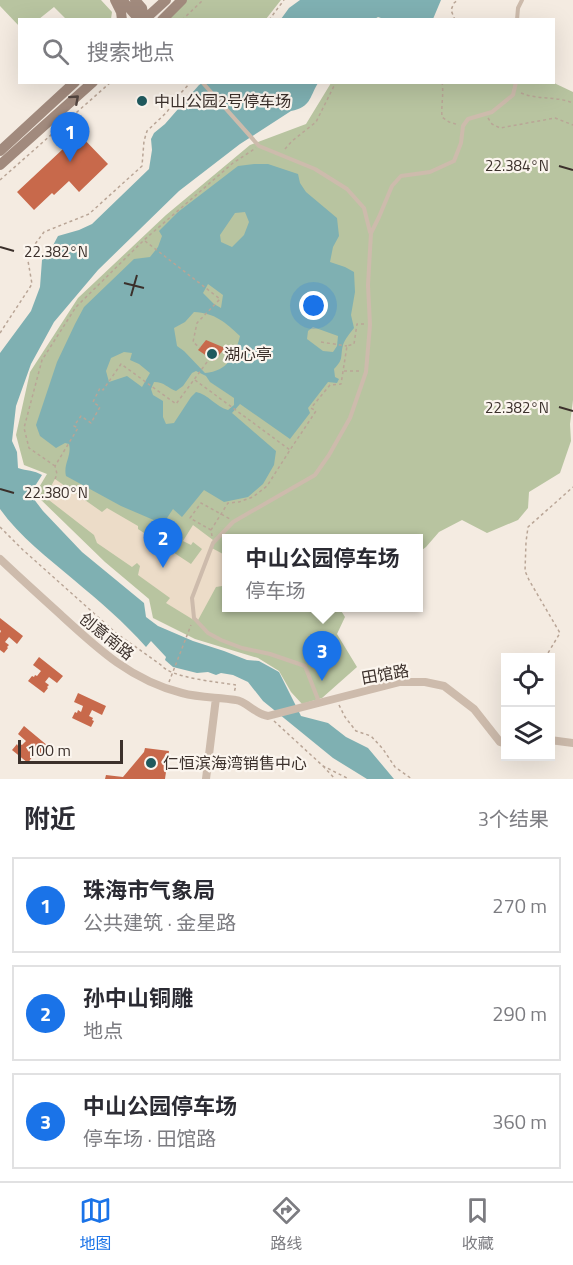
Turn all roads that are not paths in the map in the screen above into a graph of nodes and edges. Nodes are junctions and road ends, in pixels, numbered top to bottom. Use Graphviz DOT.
graph roads {
  1 [pos="115,0"];
  2 [pos="122,0"];
  3 [pos="135,0"];
  4 [pos="166,0"];
  5 [pos="182,0"];
  6 [pos="522,0"];
  7 [pos="122,18"];
  8 [pos="140,18"];
  9 [pos="144,18"];
  10 [pos="145,18"];
  11 [pos="164,18"];
  12 [pos="517,18"];
  13 [pos="73,84"];
  14 [pos="91,84"];
  15 [pos="204,84"];
  16 [pos="516,84"];
  17 [pos="1,156"];
  18 [pos="370,233"];
  19 [pos="0,559"];
  20 [pos="216,699"];
  21 [pos="319,702"];
  22 [pos="555,741"];
  23 [pos="501,742"];
  24 [pos="573,744"];
  25 [pos="206,779"];
  1 -- 7 [label="street"];
  2 -- 8 [label="street"];
  3 -- 9 [label="street"];
  4 -- 10 [label="street"];
  5 -- 11 [label="street"];
  6 -- 12 [label="lane"];
  13 -- 17 [label="street"];
  17 -- 14 [label="street, one-way"];
  15 -- 18 [label="lane"];
  16 -- 18 [label="lane"];
  18 -- 21 [label="lane"];
  19 -- 20 [label="street, 创意南路"];
  20 -- 21 [label="street, 田馆路"];
  20 -- 25 [label="street"];
  21 -- 23 [label="street, 田馆路"];
  22 -- 24 [label="street"];
}
